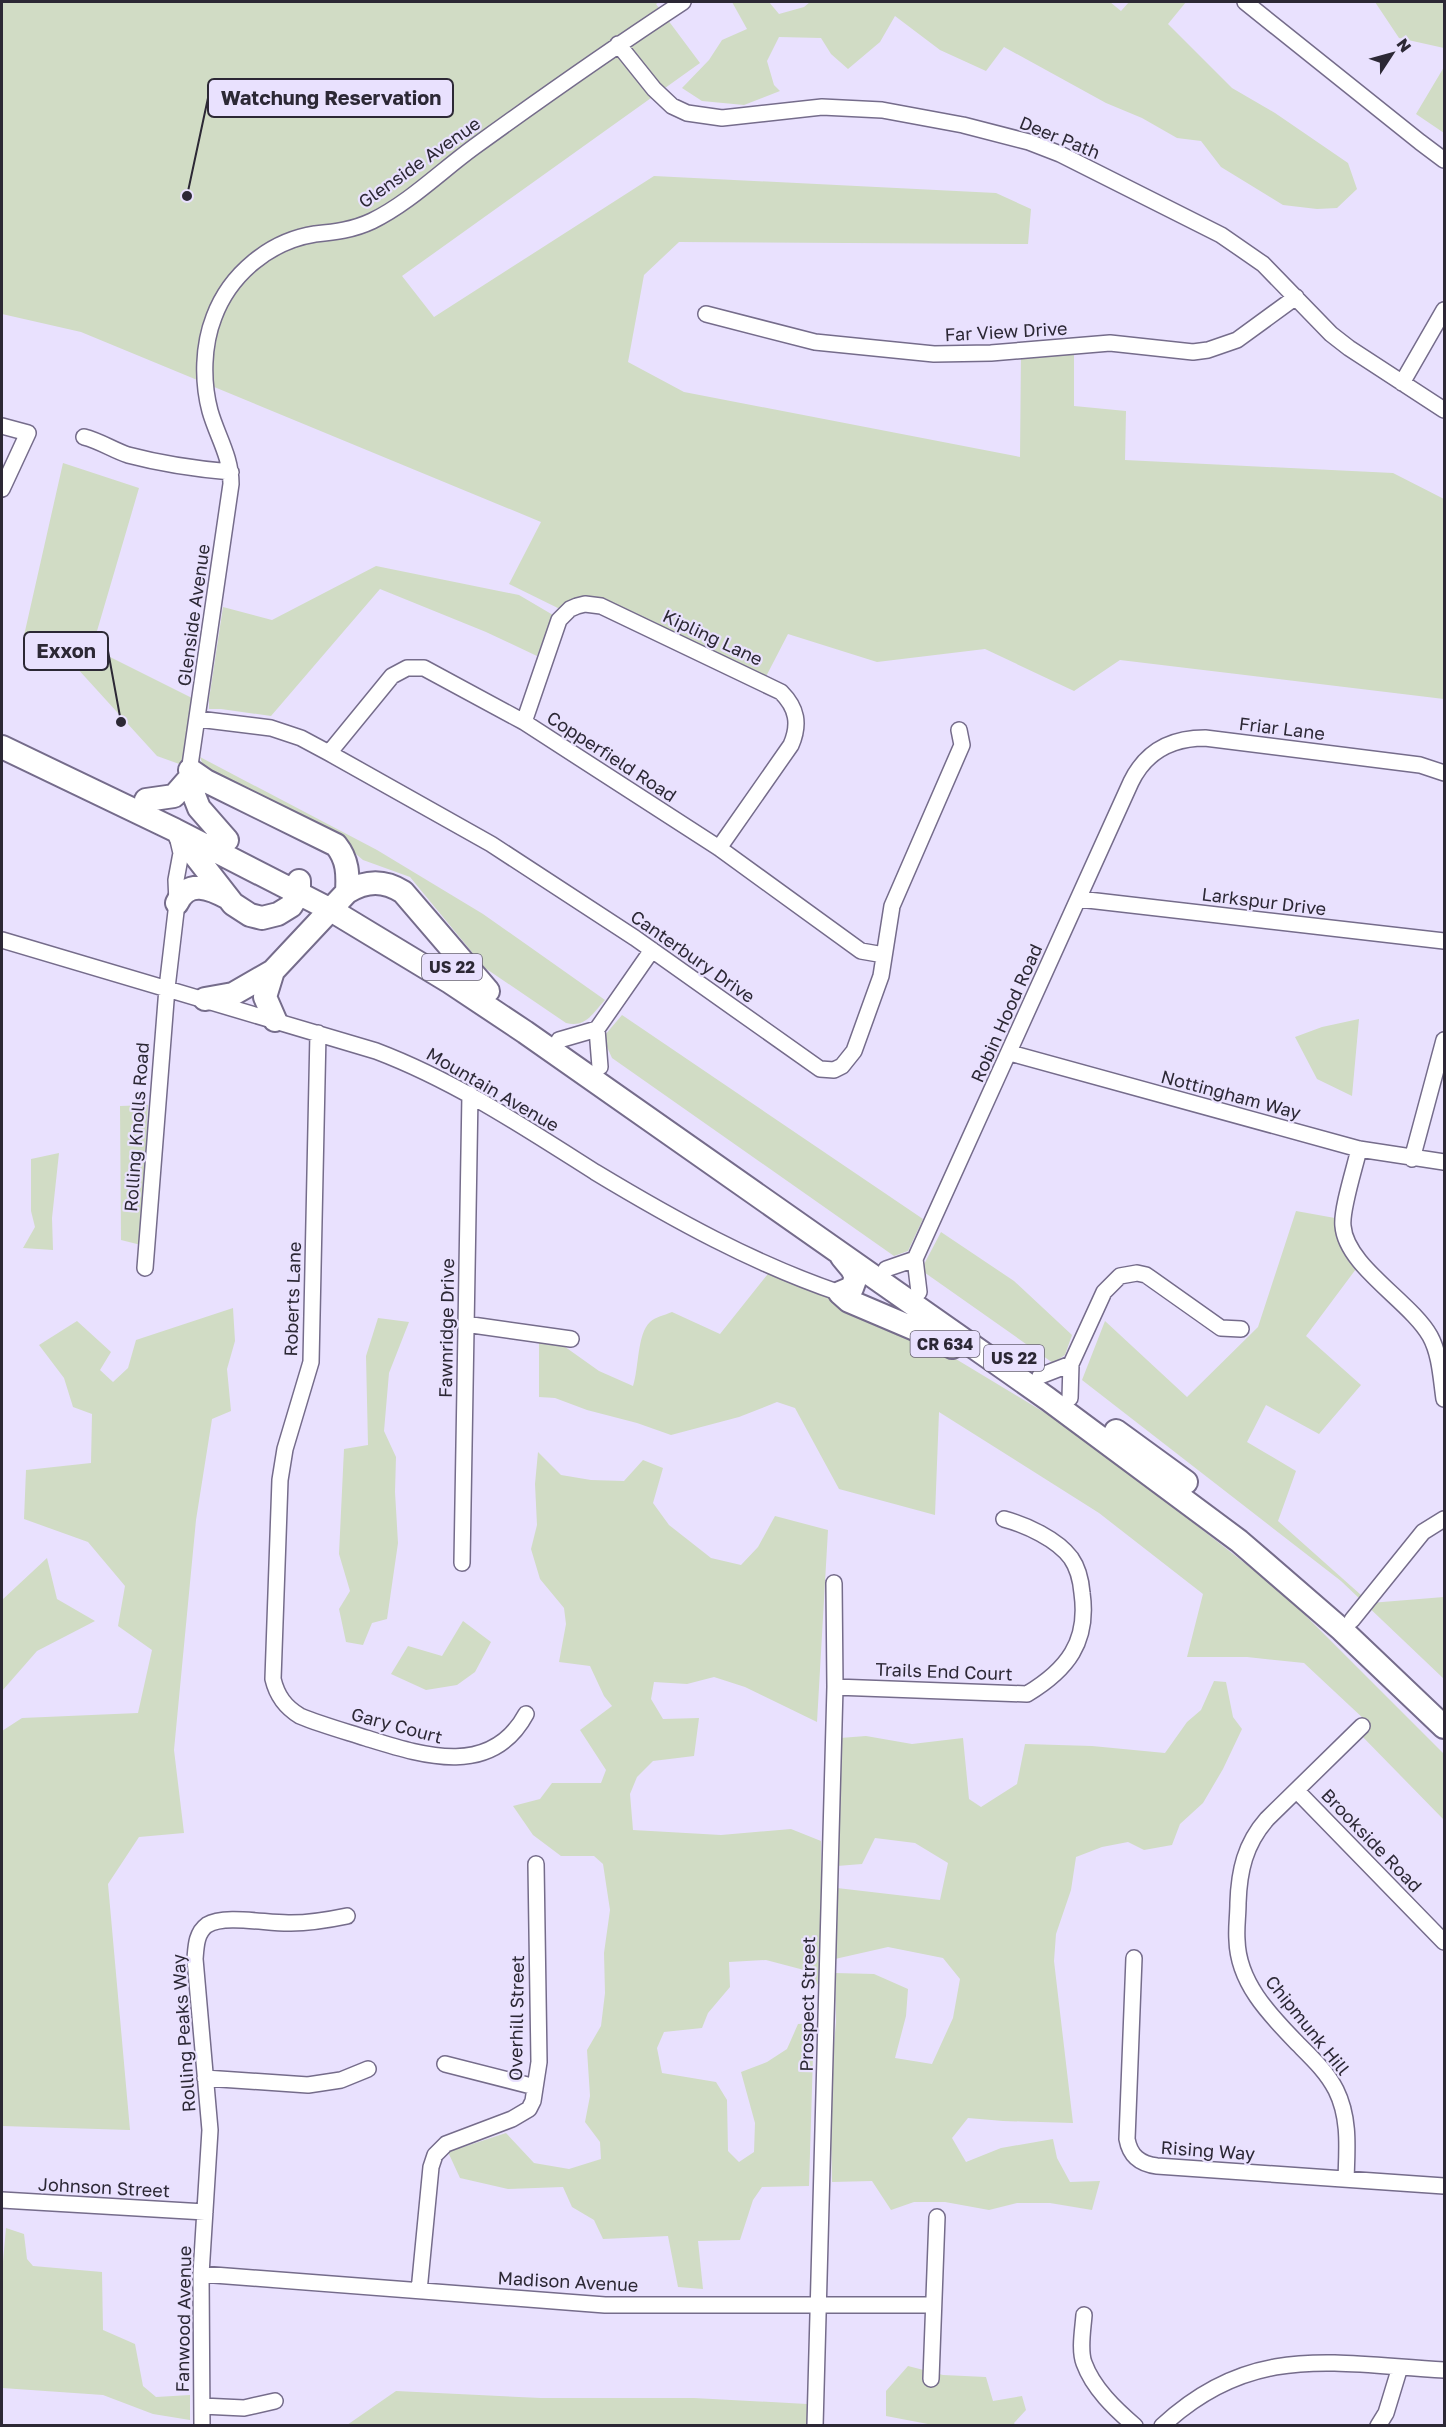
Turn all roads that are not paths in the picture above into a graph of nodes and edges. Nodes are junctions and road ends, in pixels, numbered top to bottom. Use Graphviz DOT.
graph roads {
  1 [pos="683,2"];
  2 [pos="1245,2"];
  3 [pos="618,44"];
  4 [pos="1444,160"];
  5 [pos="1296,297"];
  6 [pos="1444,310"];
  7 [pos="706,314"];
  8 [pos="1402,383"];
  9 [pos="1444,410"];
  10 [pos="2,426"];
  11 [pos="84,437"];
  12 [pos="231,472"];
  13 [pos="2,489"];
  14 [pos="198,719"];
  15 [pos="524,722"];
  16 [pos="959,730"];
  17 [pos="2,732"];
  18 [pos="2,747"];
  19 [pos="330,753"];
  20 [pos="1444,773"];
  21 [pos="189,775"];
  22 [pos="1131,782"];
  23 [pos="146,800"];
  24 [pos="175,830"];
  25 [pos="228,840"];
  26 [pos="719,848"];
  27 [pos="296,884"];
  28 [pos="229,899"];
  29 [pos="1079,899"];
  30 [pos="340,901"];
  31 [pos="177,903"];
  32 [pos="2,940"];
  33 [pos="1444,941"];
  34 [pos="652,951"];
  35 [pos="884,955"];
  36 [pos="273,971"];
  37 [pos="166,988"];
  38 [pos="488,991"];
  39 [pos="205,999"];
  40 [pos="275,1020"];
  41 [pos="597,1029"];
  42 [pos="318,1034"];
  43 [pos="559,1040"];
  44 [pos="1444,1040"];
  45 [pos="1010,1053"];
  46 [pos="600,1067"];
  47 [pos="470,1094"];
  48 [pos="1359,1149"];
  49 [pos="1412,1159"];
  50 [pos="1444,1162"];
  51 [pos="837,1252"];
  52 [pos="915,1259"];
  53 [pos="145,1268"];
  54 [pos="886,1269"];
  55 [pos="919,1292"];
  56 [pos="840,1293"];
  57 [pos="465,1324"];
  58 [pos="1241,1329"];
  59 [pos="571,1339"];
  60 [pos="1071,1364"];
  61 [pos="1040,1376"];
  62 [pos="1444,1392"];
  63 [pos="1059,1399"];
  64 [pos="1004,1519"];
  65 [pos="1444,1519"];
  66 [pos="462,1563"];
  67 [pos="834,1583"];
  68 [pos="1352,1620"];
  69 [pos="835,1687"];
  70 [pos="284,1703"];
  71 [pos="1444,1707"];
  72 [pos="526,1714"];
  73 [pos="1362,1726"];
  74 [pos="1444,1727"];
  75 [pos="1297,1791"];
  76 [pos="536,1864"];
  77 [pos="347,1916"];
  78 [pos="1444,1942"];
  79 [pos="1134,1958"];
  80 [pos="445,2064"];
  81 [pos="368,2069"];
  82 [pos="205,2078"];
  83 [pos="535,2087"];
  84 [pos="1346,2179"];
  85 [pos="1444,2186"];
  86 [pos="2,2201"];
  87 [pos="205,2212"];
  88 [pos="937,2220"];
  89 [pos="201,2274"];
  90 [pos="419,2291"];
  91 [pos="933,2305"];
  92 [pos="819,2306"];
  93 [pos="1084,2316"];
  94 [pos="1400,2367"];
  95 [pos="1444,2370"];
  96 [pos="932,2379"];
  97 [pos="275,2401"];
  98 [pos="202,2406"];
  99 [pos="202,2426"];
  100 [pos="815,2426"];
  101 [pos="1135,2426"];
  102 [pos="1162,2426"];
  103 [pos="1378,2426"];
  1 -- 3 [label="street, Glenside Avenue"];
  2 -- 4 [label="street"];
  3 -- 5 [label="street, Deer Path"];
  3 -- 12 [label="street, Glenside Avenue"];
  5 -- 7 [label="street, Far View Drive"];
  5 -- 8 [label="street, Deer Path"];
  6 -- 8 [label="street"];
  8 -- 9 [label="street, Deer Path"];
  10 -- 13 [label="street"];
  11 -- 12 [label="street"];
  12 -- 14 [label="street, Glenside Avenue"];
  14 -- 19 [label="street, Canterbury Drive"];
  14 -- 21 [label="street, Glenside Avenue"];
  15 -- 19 [label="street, Copperfield Road"];
  15 -- 26 [label="street, Copperfield Road"];
  15 -- 26 [label="street, Kipling Lane"];
  16 -- 35 [label="street, Canterbury Drive"];
  17 -- 23 [label="highway, US 22"];
  18 -- 24 [label="highway, US 22"];
  19 -- 34 [label="street, Canterbury Drive"];
  20 -- 22 [label="street, Friar Lane"];
  21 -- 23 [label="highway"];
  21 -- 25 [label="highway"];
  21 -- 30 [label="highway"];
  22 -- 29 [label="street, Robin Hood Road"];
  23 -- 25 [label="highway, US 22"];
  24 -- 27 [label="highway, US 22"];
  24 -- 28 [label="highway"];
  24 -- 31 [label="street"];
  25 -- 27 [label="highway, US 22"];
  26 -- 35 [label="street, Copperfield Road"];
  27 -- 28 [label="highway"];
  27 -- 30 [label="highway, US 22"];
  28 -- 31 [label="highway"];
  29 -- 33 [label="street, Larkspur Drive"];
  29 -- 45 [label="street, Robin Hood Road"];
  30 -- 36 [label="highway"];
  30 -- 38 [label="highway, US 22"];
  30 -- 38 [label="highway"];
  30 -- 51 [label="highway, US 22"];
  31 -- 37 [label="street"];
  32 -- 37 [label="street, Mountain Avenue / CR 634"];
  34 -- 35 [label="street, Canterbury Drive"];
  34 -- 41 [label="street"];
  36 -- 39 [label="highway"];
  36 -- 40 [label="highway"];
  37 -- 39 [label="street, Mountain Avenue / CR 634"];
  37 -- 53 [label="street, Rolling Knolls Road"];
  38 -- 43 [label="highway, US 22"];
  39 -- 40 [label="street, Mountain Avenue / CR 634"];
  40 -- 42 [label="street, Mountain Avenue / CR 634"];
  41 -- 43 [label="street"];
  41 -- 46 [label="street"];
  42 -- 47 [label="street, Mountain Avenue / CR 634"];
  42 -- 70 [label="street, Roberts Lane"];
  43 -- 46 [label="highway, US 22"];
  44 -- 49 [label="street"];
  45 -- 48 [label="street, Nottingham Way"];
  45 -- 52 [label="street, Robin Hood Road"];
  46 -- 54 [label="highway, US 22"];
  47 -- 56 [label="street, Mountain Avenue / CR 634"];
  47 -- 57 [label="street, Fawnridge Drive"];
  48 -- 49 [label="street, Nottingham Way"];
  48 -- 62 [label="street"];
  49 -- 50 [label="street, Nottingham Way"];
  51 -- 56 [label="highway"];
  51 -- 63 [label="highway, US 22"];
  52 -- 54 [label="street"];
  52 -- 55 [label="street"];
  54 -- 55 [label="highway, US 22"];
  55 -- 61 [label="highway, US 22"];
  56 -- 63 [label="highway, CR 634"];
  57 -- 59 [label="street"];
  57 -- 66 [label="street, Fawnridge Drive"];
  58 -- 60 [label="street"];
  60 -- 61 [label="street"];
  60 -- 63 [label="street"];
  61 -- 63 [label="highway, US 22"];
  63 -- 68 [label="highway, US 22"];
  63 -- 74 [label="highway, US 22"];
  64 -- 69 [label="street, Trails End Court"];
  65 -- 68 [label="street"];
  67 -- 69 [label="street, Prospect Street"];
  68 -- 71 [label="highway, US 22"];
  69 -- 92 [label="street, Prospect Street"];
  70 -- 72 [label="street, Gary Court"];
  73 -- 75 [label="street, Chipmunk Hill"];
  75 -- 78 [label="street, Brookside Road"];
  75 -- 84 [label="street, Chipmunk Hill"];
  76 -- 83 [label="street, Overhill Street"];
  77 -- 82 [label="street, Rolling Peaks Way"];
  79 -- 84 [label="street, Rising Way"];
  80 -- 83 [label="street"];
  81 -- 82 [label="street"];
  82 -- 87 [label="street, Rolling Peaks Way"];
  83 -- 90 [label="street, Overhill Street"];
  84 -- 85 [label="street, Rising Way"];
  86 -- 87 [label="street, Johnson Street"];
  87 -- 89 [label="street, Fanwood Avenue"];
  88 -- 91 [label="street"];
  89 -- 90 [label="street, Madison Avenue"];
  89 -- 98 [label="street, Fanwood Avenue"];
  90 -- 92 [label="street, Madison Avenue"];
  91 -- 92 [label="street, Madison Avenue"];
  91 -- 96 [label="street"];
  92 -- 100 [label="street, Prospect Street"];
  93 -- 101 [label="street"];
  94 -- 95 [label="street"];
  94 -- 102 [label="street"];
  94 -- 103 [label="street"];
  97 -- 98 [label="street"];
  98 -- 99 [label="street, Fanwood Avenue"];
}
